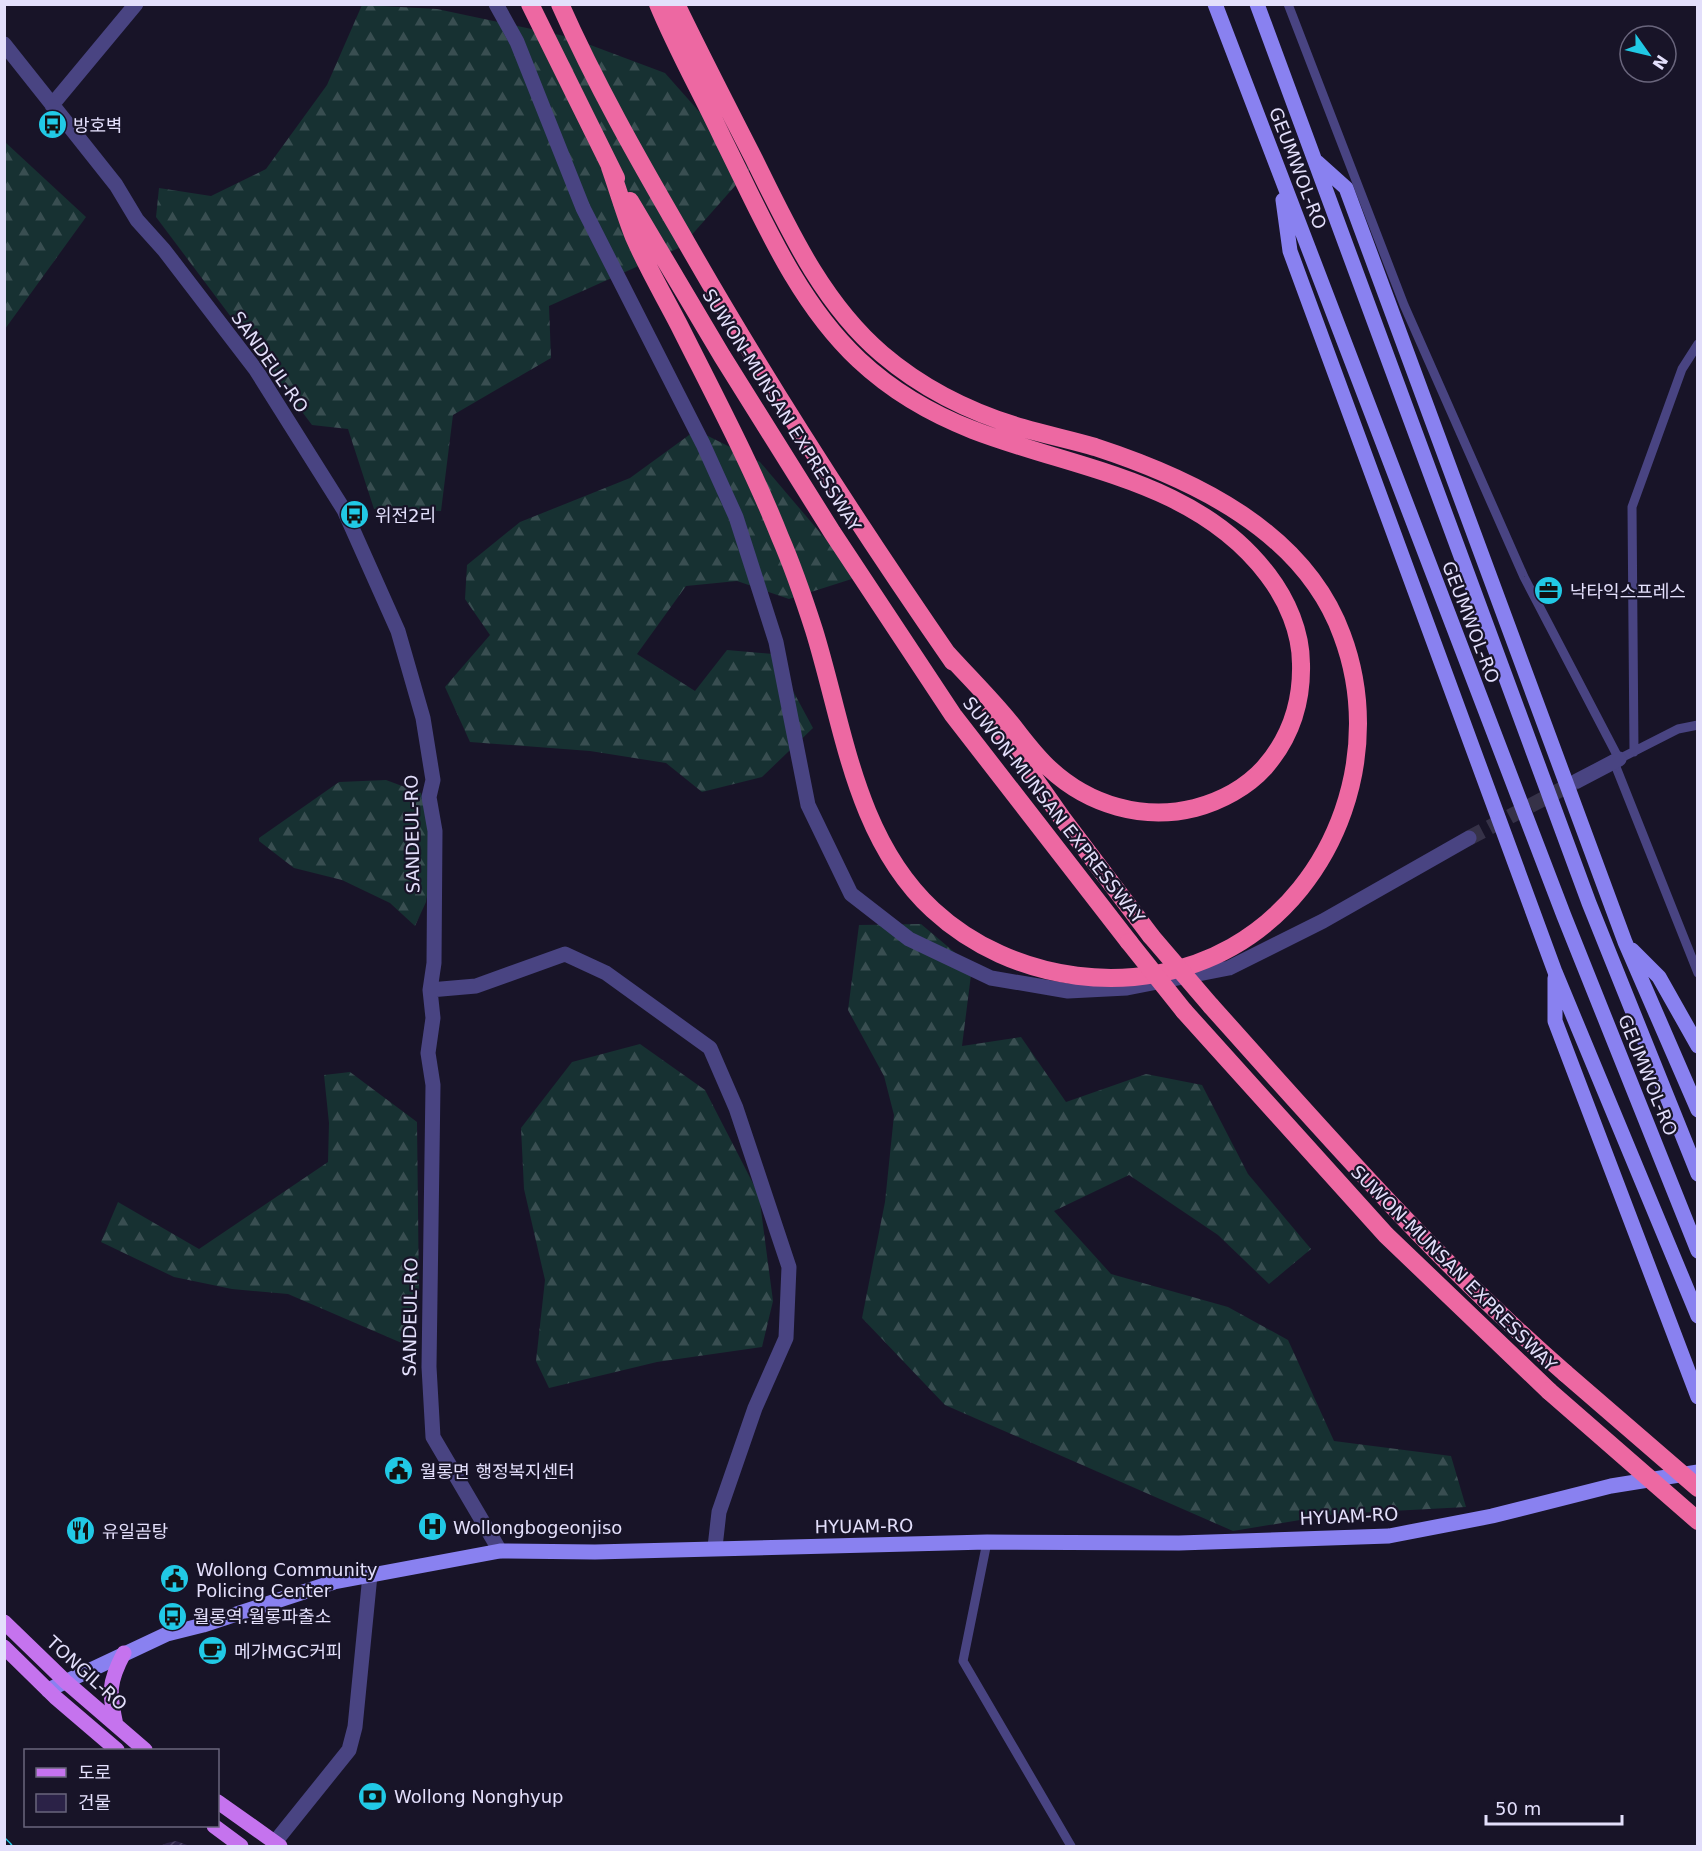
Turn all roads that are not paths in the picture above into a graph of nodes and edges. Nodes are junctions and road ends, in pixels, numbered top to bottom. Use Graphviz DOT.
graph roads {
  1 [pos="136,4"];
  2 [pos="496,4"];
  3 [pos="530,4"];
  4 [pos="560,4"];
  5 [pos="658,4"];
  6 [pos="676,4"];
  7 [pos="1215,4"];
  8 [pos="1257,4"];
  9 [pos="1288,4"];
  10 [pos="4,44"];
  11 [pos="52,105"];
  12 [pos="1315,160"];
  13 [pos="610,167"];
  14 [pos="1279,173"];
  15 [pos="1698,344"];
  16 [pos="946,652"];
  17 [pos="1698,725"];
  18 [pos="1634,752"];
  19 [pos="1617,760"];
  20 [pos="1577,782"];
  21 [pos="1469,838"];
  22 [pos="1625,942"];
  23 [pos="1555,972"];
  24 [pos="1698,973"];
  25 [pos="430,990"];
  26 [pos="1698,1046"];
  27 [pos="1698,1110"];
  28 [pos="1698,1174"];
  29 [pos="1698,1251"];
  30 [pos="1698,1316"];
  31 [pos="1698,1397"];
  32 [pos="1698,1472"];
  33 [pos="1698,1488"];
  34 [pos="1698,1521"];
  35 [pos="987,1542"];
  36 [pos="715,1547"];
  37 [pos="500,1551"];
  38 [pos="370,1575"];
  39 [pos="4,1622"];
  40 [pos="4,1647"];
  41 [pos="124,1653"];
  42 [pos="65,1681"];
  43 [pos="48,1690"];
  44 [pos="116,1725"];
  45 [pos="116,1749"];
  46 [pos="144,1749"];
  47 [pos="219,1803"];
  48 [pos="215,1827"];
  49 [pos="277,1844"];
  50 [pos="241,1846"];
  51 [pos="1071,1846"];
  1 -- 11 [label="street"];
  2 -- 21 [label="street"];
  3 -- 13 [label="highway, SUWON-MUNSAN EXPRESSWAY"];
  4 -- 16 [label="highway, SUWON-MUNSAN EXPRESSWAY"];
  5 -- 16 [label="highway"];
  6 -- 13 [label="highway"];
  7 -- 14 [label="main road, GEUMWOL-RO"];
  8 -- 12 [label="main road, GEUMWOL-RO"];
  9 -- 19 [label="lane"];
  10 -- 11 [label="street, SANDEUL-RO"];
  11 -- 25 [label="street, SANDEUL-RO"];
  12 -- 22 [label="main road"];
  12 -- 28 [label="main road, GEUMWOL-RO"];
  13 -- 34 [label="highway, SUWON-MUNSAN EXPRESSWAY, bridge"];
  14 -- 23 [label="main road"];
  14 -- 29 [label="main road, GEUMWOL-RO"];
  15 -- 18 [label="lane"];
  16 -- 33 [label="highway, SUWON-MUNSAN EXPRESSWAY, bridge"];
  17 -- 18 [label="lane"];
  18 -- 19 [label="lane"];
  19 -- 20 [label="street"];
  19 -- 24 [label="lane"];
  22 -- 26 [label="main road"];
  22 -- 27 [label="main road"];
  23 -- 30 [label="main road"];
  23 -- 31 [label="main road"];
  25 -- 36 [label="street"];
  25 -- 37 [label="street, SANDEUL-RO"];
  32 -- 35 [label="main road, HYUAM-RO"];
  35 -- 36 [label="main road, HYUAM-RO"];
  35 -- 51 [label="lane"];
  36 -- 37 [label="main road, HYUAM-RO"];
  37 -- 38 [label="main road, HYUAM-RO"];
  38 -- 41 [label="main road, HYUAM-RO"];
  38 -- 49 [label="street"];
  39 -- 42 [label="main road, TONGIL-RO"];
  40 -- 43 [label="main road, TONGIL-RO"];
  41 -- 42 [label="main road, HYUAM-RO"];
  41 -- 44 [label="main road"];
  42 -- 43 [label="main road, HYUAM-RO"];
  42 -- 44 [label="main road, TONGIL-RO"];
  43 -- 45 [label="main road, TONGIL-RO"];
  44 -- 46 [label="main road, TONGIL-RO"];
  47 -- 49 [label="main road"];
  48 -- 50 [label="main road"];
}
